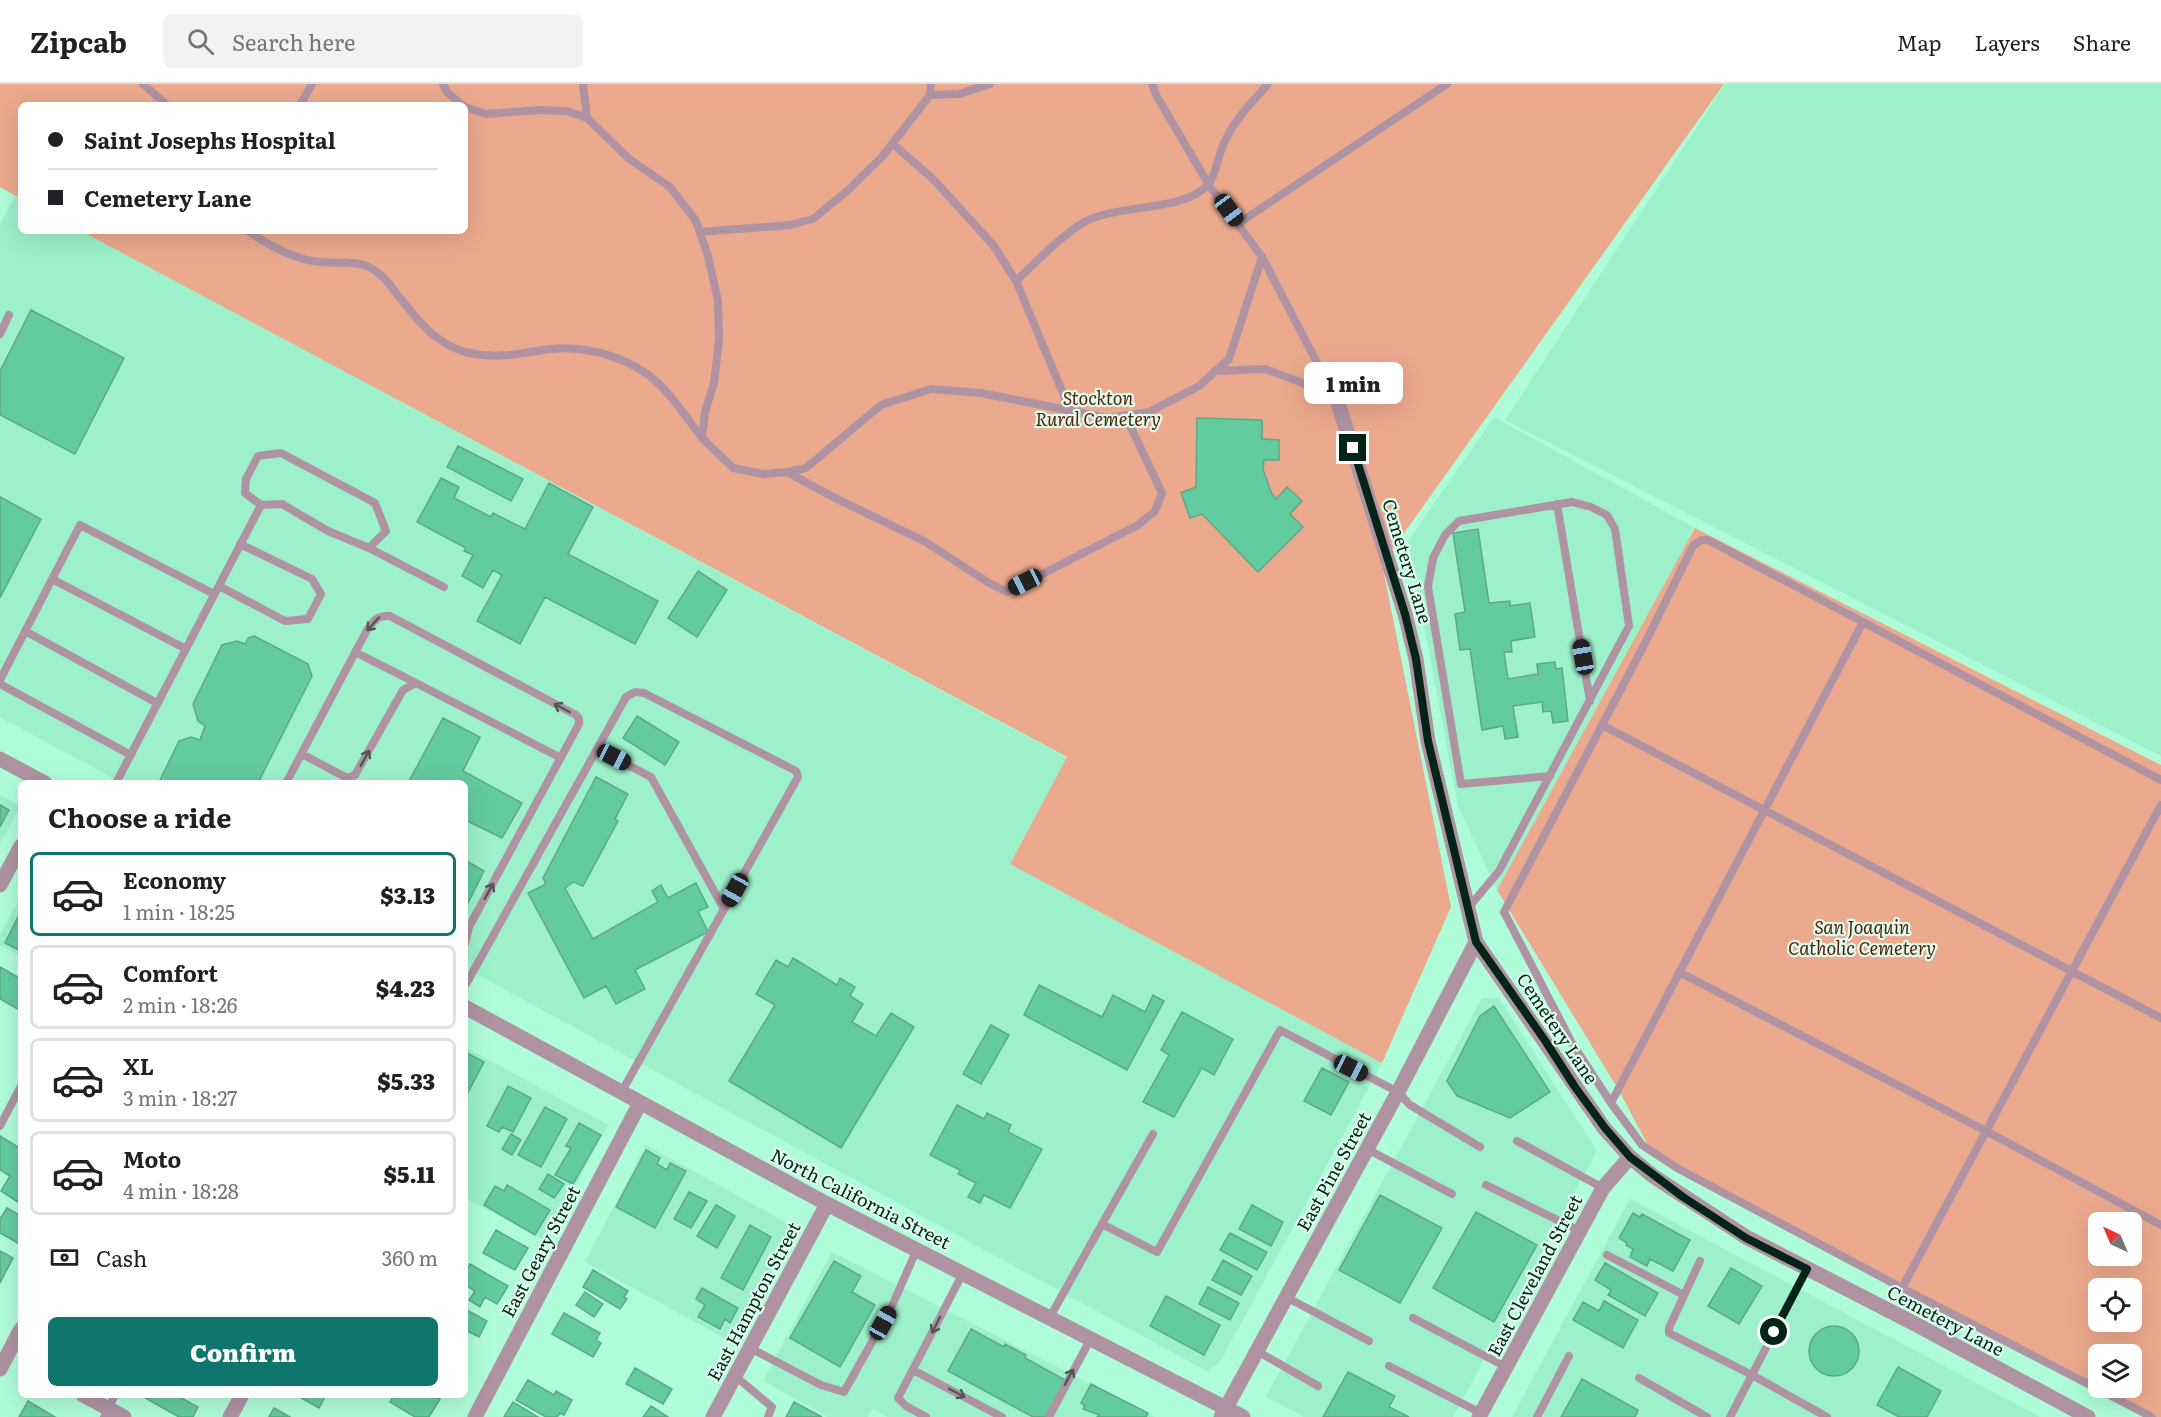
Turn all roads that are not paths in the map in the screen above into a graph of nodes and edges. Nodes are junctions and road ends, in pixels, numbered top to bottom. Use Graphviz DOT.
graph roads {
  1 [pos="143,84"];
  2 [pos="312,84"];
  3 [pos="443,84"];
  4 [pos="583,84"];
  5 [pos="931,84"];
  6 [pos="990,84"];
  7 [pos="1152,84"];
  8 [pos="1268,84"];
  9 [pos="1447,84"];
  10 [pos="930,95"];
  11 [pos="164,102"];
  12 [pos="302,102"];
  13 [pos="459,102"];
  14 [pos="468,107"];
  15 [pos="587,118"];
  16 [pos="893,144"];
  17 [pos="1209,185"];
  18 [pos="1239,223"];
  19 [pos="700,232"];
  20 [pos="252,234"];
  21 [pos="1262,257"];
  22 [pos="1016,281"];
  23 [pos="9,315"];
  24 [pos="0,333"];
  25 [pos="1215,371"];
  26 [pos="1338,403"];
  27 [pos="1070,410"];
  28 [pos="1125,415"];
  29 [pos="702,438"];
  30 [pos="787,472"];
  31 [pos="1557,504"];
  32 [pos="261,505"];
  33 [pos="240,544"];
  34 [pos="369,548"];
  35 [pos="52,579"];
  36 [pos="219,586"];
  37 [pos="444,587"];
  38 [pos="214,594"];
  39 [pos="1863,622"];
  40 [pos="25,631"];
  41 [pos="186,649"];
  42 [pos="355,652"];
  43 [pos="0,682"];
  44 [pos="416,683"];
  45 [pos="1590,701"];
  46 [pos="158,703"];
  47 [pos="1602,725"];
  48 [pos="597,749"];
  49 [pos="302,754"];
  50 [pos="130,755"];
  51 [pos="561,758"];
  52 [pos="0,759"];
  53 [pos="1550,776"];
  54 [pos="39,780"];
  55 [pos="118,780"];
  56 [pos="288,780"];
  57 [pos="2161,780"];
  58 [pos="2161,805"];
  59 [pos="1763,810"];
  60 [pos="18,852"];
  61 [pos="0,885"];
  62 [pos="1469,907"];
  63 [pos="724,909"];
  64 [pos="468,931"];
  65 [pos="1476,942"];
  66 [pos="1679,972"];
  67 [pos="2071,972"];
  68 [pos="468,981"];
  69 [pos="468,1009"];
  70 [pos="2161,1018"];
  71 [pos="18,1092"];
  72 [pos="1398,1092"];
  73 [pos="621,1094"];
  74 [pos="1611,1103"];
  75 [pos="640,1104"];
  76 [pos="0,1126"];
  77 [pos="1986,1131"];
  78 [pos="1153,1134"];
  79 [pos="1517,1141"];
  80 [pos="1480,1147"];
  81 [pos="1367,1149"];
  82 [pos="1630,1157"];
  83 [pos="1486,1185"];
  84 [pos="1603,1188"];
  85 [pos="1452,1194"];
  86 [pos="827,1204"];
  87 [pos="1102,1224"];
  88 [pos="2161,1225"];
  89 [pos="1580,1231"];
  90 [pos="917,1249"];
  91 [pos="1607,1255"];
  92 [pos="1700,1261"];
  93 [pos="1807,1269"];
  94 [pos="963,1273"];
  95 [pos="1902,1288"];
  96 [pos="1684,1295"];
  97 [pos="1286,1297"];
  98 [pos="1050,1317"];
  99 [pos="1413,1318"];
  100 [pos="18,1336"];
  101 [pos="1091,1338"];
  102 [pos="1369,1341"];
  103 [pos="750,1348"];
  104 [pos="1257,1351"];
  105 [pos="10,1355"];
  106 [pos="1569,1356"];
  107 [pos="1389,1366"];
  108 [pos="1506,1367"];
  109 [pos="0,1368"];
  110 [pos="913,1370"];
  111 [pos="1752,1375"];
  112 [pos="735,1376"];
  113 [pos="1639,1378"];
  114 [pos="1318,1386"];
  115 [pos="90,1398"];
  116 [pos="240,1398"];
  117 [pos="109,1407"];
  118 [pos="1223,1412"];
  119 [pos="1482,1415"];
  120 [pos="124,1417"];
  121 [pos="230,1417"];
  122 [pos="476,1417"];
  123 [pos="713,1417"];
  124 [pos="768,1417"];
  125 [pos="926,1417"];
  126 [pos="1002,1417"];
  127 [pos="1049,1417"];
  128 [pos="1243,1417"];
  129 [pos="1537,1417"];
  130 [pos="1707,1417"];
  131 [pos="1730,1417"];
  132 [pos="1827,1417"];
  133 [pos="2088,1417"];
  134 [pos="2152,1417"];
  1 -- 11 [label="lane"];
  2 -- 12 [label="lane"];
  3 -- 13 [label="lane"];
  4 -- 15 [label="lane"];
  5 -- 10 [label="lane"];
  6 -- 10 [label="lane"];
  7 -- 17 [label="lane"];
  8 -- 17 [label="lane"];
  9 -- 18 [label="lane"];
  10 -- 16 [label="lane"];
  14 -- 15 [label="lane"];
  15 -- 19 [label="lane"];
  16 -- 19 [label="lane"];
  16 -- 22 [label="lane"];
  17 -- 18 [label="lane"];
  17 -- 22 [label="lane"];
  18 -- 21 [label="lane"];
  19 -- 29 [label="lane"];
  20 -- 29 [label="lane"];
  21 -- 25 [label="lane"];
  21 -- 26 [label="lane"];
  22 -- 27 [label="lane"];
  23 -- 24 [label="lane"];
  25 -- 26 [label="lane"];
  25 -- 28 [label="lane"];
  26 -- 62 [label="street, Cemetery Lane"];
  27 -- 28 [label="lane"];
  27 -- 30 [label="lane"];
  28 -- 30 [label="lane"];
  29 -- 30 [label="lane"];
  31 -- 45 [label="lane"];
  31 -- 45 [label="lane"];
  31 -- 53 [label="lane"];
  32 -- 33 [label="lane"];
  32 -- 34 [label="lane"];
  32 -- 34 [label="lane"];
  33 -- 36 [label="lane"];
  33 -- 36 [label="lane"];
  34 -- 37 [label="lane"];
  35 -- 38 [label="lane"];
  35 -- 40 [label="lane"];
  35 -- 41 [label="lane"];
  36 -- 38 [label="lane"];
  38 -- 41 [label="lane"];
  39 -- 47 [label="lane"];
  39 -- 57 [label="lane"];
  39 -- 59 [label="lane"];
  40 -- 43 [label="lane"];
  40 -- 46 [label="lane"];
  41 -- 46 [label="lane"];
  42 -- 44 [label="lane"];
  42 -- 49 [label="lane"];
  51 -- 42 [label="lane, one-way"];
  43 -- 50 [label="lane"];
  49 -- 44 [label="lane, one-way"];
  44 -- 51 [label="lane"];
  45 -- 53 [label="lane"];
  46 -- 50 [label="lane"];
  47 -- 59 [label="lane"];
  47 -- 74 [label="lane"];
  48 -- 63 [label="lane"];
  48 -- 63 [label="lane"];
  48 -- 68 [label="lane"];
  49 -- 56 [label="lane"];
  50 -- 55 [label="lane"];
  64 -- 51 [label="lane, one-way"];
  52 -- 54 [label="street"];
  53 -- 62 [label="lane"];
  58 -- 67 [label="lane"];
  59 -- 66 [label="lane"];
  59 -- 67 [label="lane"];
  60 -- 61 [label="street"];
  62 -- 65 [label="street, Cemetery Lane"];
  63 -- 73 [label="lane"];
  65 -- 72 [label="street, East Pine Street"];
  65 -- 82 [label="street, Cemetery Lane"];
  66 -- 74 [label="lane"];
  66 -- 77 [label="lane"];
  67 -- 70 [label="lane"];
  67 -- 77 [label="lane"];
  69 -- 73 [label="street, North California Street"];
  71 -- 76 [label="lane"];
  72 -- 80 [label="lane"];
  72 -- 81 [label="street, East Pine Street"];
  72 -- 87 [label="lane"];
  73 -- 75 [label="street, North California Street"];
  74 -- 95 [label="lane"];
  75 -- 86 [label="street, North California Street"];
  75 -- 122 [label="street, East Geary Street"];
  77 -- 88 [label="lane"];
  77 -- 95 [label="lane"];
  78 -- 87 [label="lane"];
  79 -- 84 [label="lane"];
  81 -- 85 [label="lane"];
  81 -- 97 [label="street, East Pine Street"];
  82 -- 84 [label="street, East Cleveland Street"];
  82 -- 93 [label="street, Cemetery Lane"];
  83 -- 89 [label="lane"];
  84 -- 89 [label="street, East Cleveland Street"];
  86 -- 90 [label="street, North California Street"];
  86 -- 103 [label="street, East Hampton Street"];
  87 -- 98 [label="lane"];
  89 -- 108 [label="street, East Cleveland Street"];
  90 -- 94 [label="street, North California Street"];
  90 -- 103 [label="lane"];
  91 -- 96 [label="lane"];
  92 -- 96 [label="lane"];
  93 -- 111 [label="lane"];
  93 -- 133 [label="street, Cemetery Lane"];
  94 -- 98 [label="street, North California Street"];
  94 -- 110 [label="lane, one-way"];
  95 -- 134 [label="lane"];
  96 -- 111 [label="lane"];
  97 -- 102 [label="lane"];
  97 -- 104 [label="street, East Pine Street"];
  98 -- 101 [label="street, North California Street"];
  99 -- 108 [label="lane"];
  100 -- 105 [label="street"];
  101 -- 118 [label="street, North California Street"];
  127 -- 101 [label="lane, one-way"];
  103 -- 112 [label="street, East Hampton Street"];
  104 -- 114 [label="lane"];
  104 -- 118 [label="street, East Pine Street"];
  105 -- 109 [label="street"];
  106 -- 129 [label="lane"];
  107 -- 119 [label="lane"];
  108 -- 119 [label="street, East Cleveland Street"];
  110 -- 125 [label="lane"];
  110 -- 126 [label="lane, one-way"];
  111 -- 131 [label="lane"];
  111 -- 132 [label="lane"];
  112 -- 123 [label="street, East Hampton Street"];
  112 -- 124 [label="lane"];
  113 -- 130 [label="lane"];
  115 -- 117 [label="street"];
  116 -- 121 [label="street"];
  117 -- 120 [label="street"];
  118 -- 128 [label="street, North California Street"];
}
